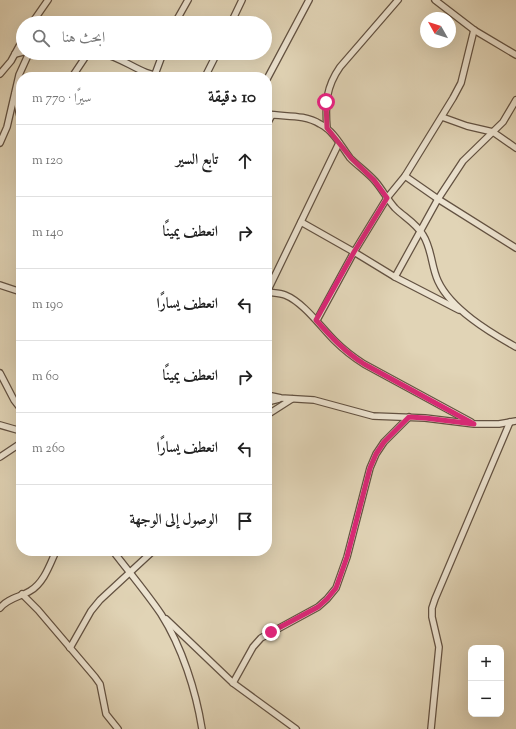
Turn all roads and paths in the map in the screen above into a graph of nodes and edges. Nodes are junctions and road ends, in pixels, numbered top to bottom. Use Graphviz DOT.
graph roads {
  1 [pos="48,0"];
  2 [pos="188,0"];
  3 [pos="242,0"];
  4 [pos="309,0"];
  5 [pos="398,0"];
  6 [pos="435,0"];
  7 [pos="37,16"];
  8 [pos="178,16"];
  9 [pos="234,16"];
  10 [pos="474,30"];
  11 [pos="15,54"];
  12 [pos="516,55"];
  13 [pos="26,60"];
  14 [pos="83,60"];
  15 [pos="120,60"];
  16 [pos="160,60"];
  17 [pos="214,60"];
  18 [pos="20,72"];
  19 [pos="75,72"];
  20 [pos="143,72"];
  21 [pos="156,72"];
  22 [pos="208,72"];
  23 [pos="271,72"];
  24 [pos="0,74"];
  25 [pos="16,88"];
  26 [pos="15,92"];
  27 [pos="16,97"];
  28 [pos="516,100"];
  29 [pos="272,115"];
  30 [pos="442,118"];
  31 [pos="327,128"];
  32 [pos="493,132"];
  33 [pos="0,143"];
  34 [pos="339,143"];
  35 [pos="516,148"];
  36 [pos="405,176"];
  37 [pos="387,198"];
  38 [pos="438,199"];
  39 [pos="301,222"];
  40 [pos="420,230"];
  41 [pos="516,248"];
  42 [pos="354,252"];
  43 [pos="395,277"];
  44 [pos="272,282"];
  45 [pos="0,285"];
  46 [pos="16,290"];
  47 [pos="272,293"];
  48 [pos="466,314"];
  49 [pos="316,320"];
  50 [pos="516,347"];
  51 [pos="0,373"];
  52 [pos="272,396"];
  53 [pos="281,398"];
  54 [pos="292,399"];
  55 [pos="272,401"];
  56 [pos="16,403"];
  57 [pos="272,412"];
  58 [pos="409,417"];
  59 [pos="513,421"];
  60 [pos="474,424"];
  61 [pos="0,425"];
  62 [pos="16,430"];
  63 [pos="16,446"];
  64 [pos="0,457"];
  65 [pos="54,556"];
  66 [pos="117,556"];
  67 [pos="148,556"];
  68 [pos="130,572"];
  69 [pos="22,594"];
  70 [pos="0,608"];
  71 [pos="161,615"];
  72 [pos="70,648"];
  73 [pos="233,683"];
  74 [pos="118,729"];
  75 [pos="202,729"];
  76 [pos="296,729"];
  77 [pos="431,729"];
  1 -- 7 [label="street"];
  2 -- 8 [label="street"];
  3 -- 9 [label="street"];
  4 -- 23 [label="street"];
  5 -- 31 [label="street"];
  6 -- 10 [label="street"];
  10 -- 12 [label="street"];
  10 -- 30 [label="street"];
  11 -- 24 [label="street"];
  13 -- 18 [label="street"];
  14 -- 19 [label="street"];
  15 -- 20 [label="street"];
  16 -- 21 [label="street"];
  17 -- 22 [label="street"];
  25 -- 26 [label="street"];
  26 -- 27 [label="street"];
  26 -- 33 [label="street"];
  28 -- 32 [label="street"];
  29 -- 31 [label="street"];
  30 -- 32 [label="street"];
  30 -- 36 [label="street"];
  31 -- 34 [label="street"];
  32 -- 35 [label="street"];
  32 -- 38 [label="street"];
  34 -- 37 [label="street"];
  34 -- 39 [label="street"];
  36 -- 37 [label="street"];
  36 -- 38 [label="street"];
  37 -- 40 [label="street"];
  37 -- 42 [label="street"];
  38 -- 40 [label="street"];
  38 -- 41 [label="street"];
  39 -- 42 [label="street"];
  39 -- 44 [label="street"];
  40 -- 43 [label="street"];
  40 -- 48 [label="street"];
  42 -- 43 [label="street"];
  42 -- 49 [label="street"];
  43 -- 48 [label="street"];
  45 -- 46 [label="street"];
  47 -- 49 [label="street"];
  48 -- 50 [label="street"];
  49 -- 60 [label="street"];
  51 -- 56 [label="street"];
  52 -- 53 [label="street"];
  53 -- 54 [label="street"];
  53 -- 55 [label="street"];
  54 -- 57 [label="street"];
  54 -- 58 [label="street"];
  58 -- 60 [label="street"];
  58 -- 73 [label="street"];
  59 -- 60 [label="street"];
  59 -- 77 [label="street"];
  61 -- 62 [label="street"];
  63 -- 64 [label="street"];
  65 -- 69 [label="street"];
  66 -- 68 [label="street"];
  67 -- 68 [label="street"];
  68 -- 71 [label="street"];
  68 -- 72 [label="street"];
  69 -- 70 [label="street"];
  69 -- 72 [label="street"];
  71 -- 73 [label="street"];
  71 -- 75 [label="street"];
  72 -- 74 [label="street"];
  73 -- 76 [label="street"];
}
